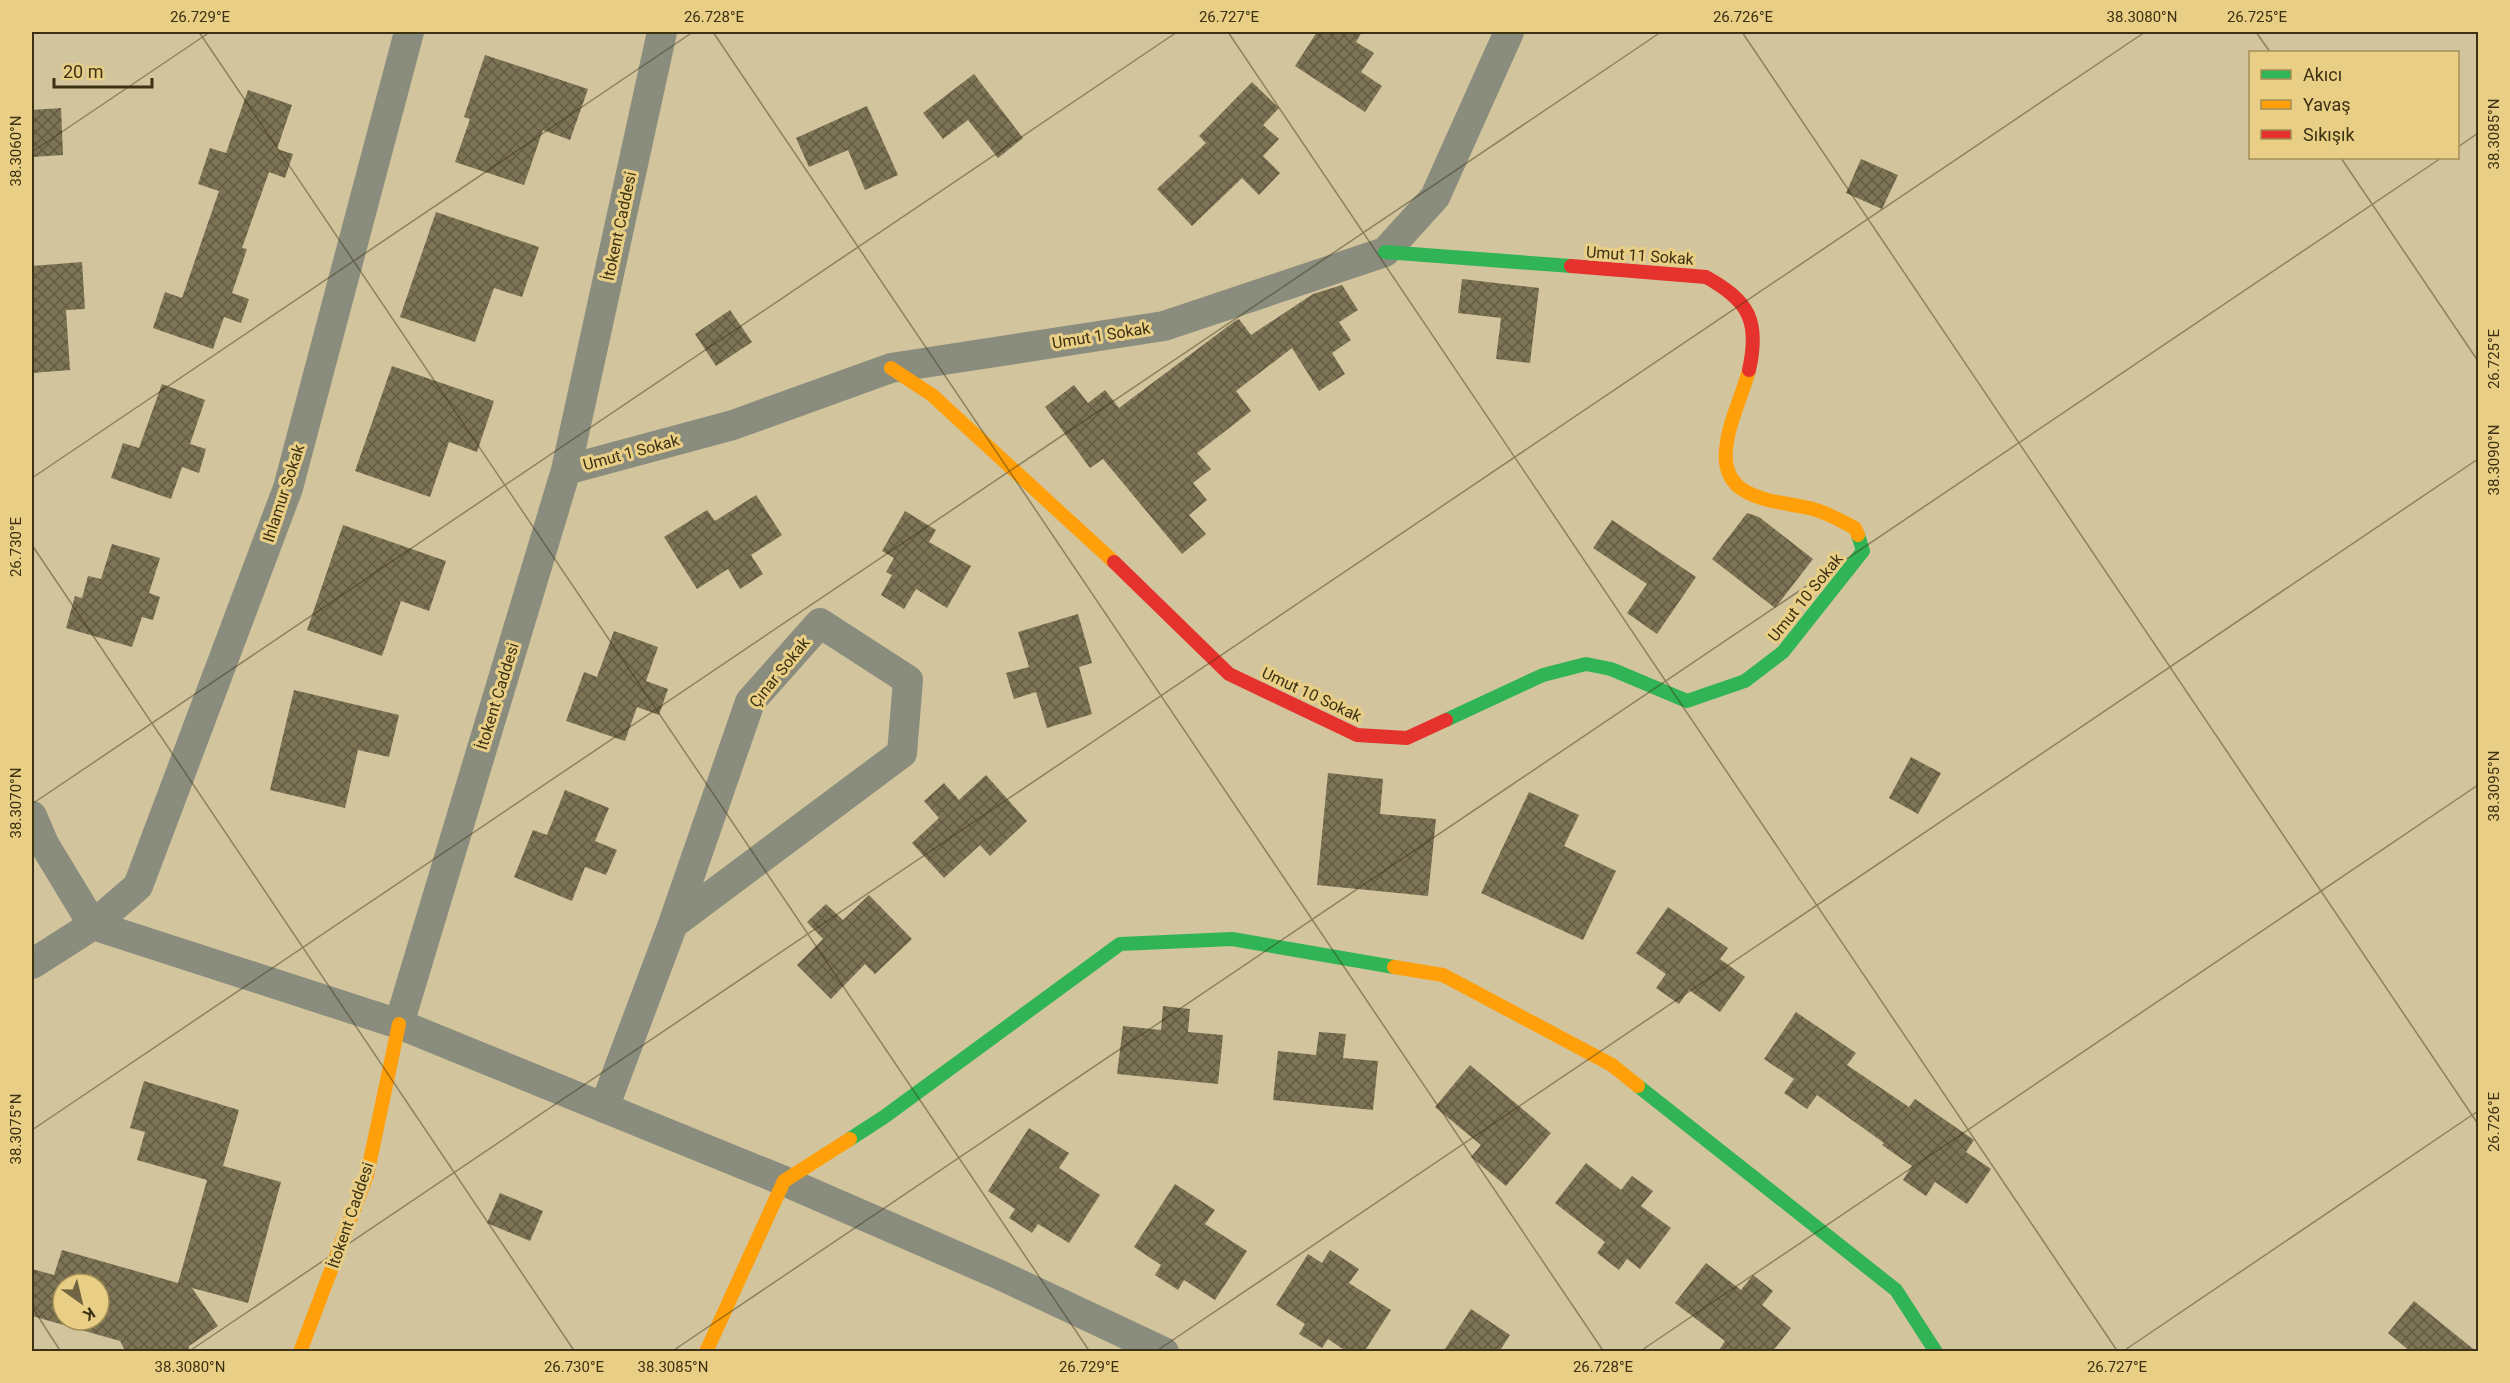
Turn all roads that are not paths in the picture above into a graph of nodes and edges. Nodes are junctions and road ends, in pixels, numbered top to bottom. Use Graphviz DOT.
graph roads {
  1 [pos="409,32"];
  2 [pos="662,32"];
  3 [pos="1509,32"];
  4 [pos="1385,252"];
  5 [pos="891,368"];
  6 [pos="566,470"];
  7 [pos="1863,551"];
  8 [pos="32,816"];
  9 [pos="673,924"];
  10 [pos="93,925"];
  11 [pos="32,964"];
  12 [pos="399,1024"];
  13 [pos="604,1108"];
  14 [pos="784,1181"];
  15 [pos="300,1352"];
  16 [pos="706,1352"];
  17 [pos="1164,1352"];
  18 [pos="1936,1352"];
  1 -- 10 [label="street, Ihlamur Sokak"];
  2 -- 6 [label="street, İtokent Caddesi"];
  3 -- 4 [label="street, Umut 1 Sokak"];
  4 -- 5 [label="street, Umut 1 Sokak"];
  4 -- 7 [label="street, Umut 11 Sokak"];
  5 -- 6 [label="street, Umut 1 Sokak"];
  5 -- 7 [label="street, Umut 10 Sokak"];
  6 -- 12 [label="street, İtokent Caddesi"];
  8 -- 10 [label="street"];
  9 -- 9 [label="street, Çınar Sokak"];
  9 -- 13 [label="street, Çınar Sokak"];
  10 -- 11 [label="street, Ihlamur Sokak"];
  10 -- 12 [label="street"];
  12 -- 13 [label="street"];
  12 -- 15 [label="street, İtokent Caddesi"];
  13 -- 14 [label="street"];
  14 -- 16 [label="street"];
  14 -- 17 [label="street"];
  14 -- 18 [label="street"];
}
